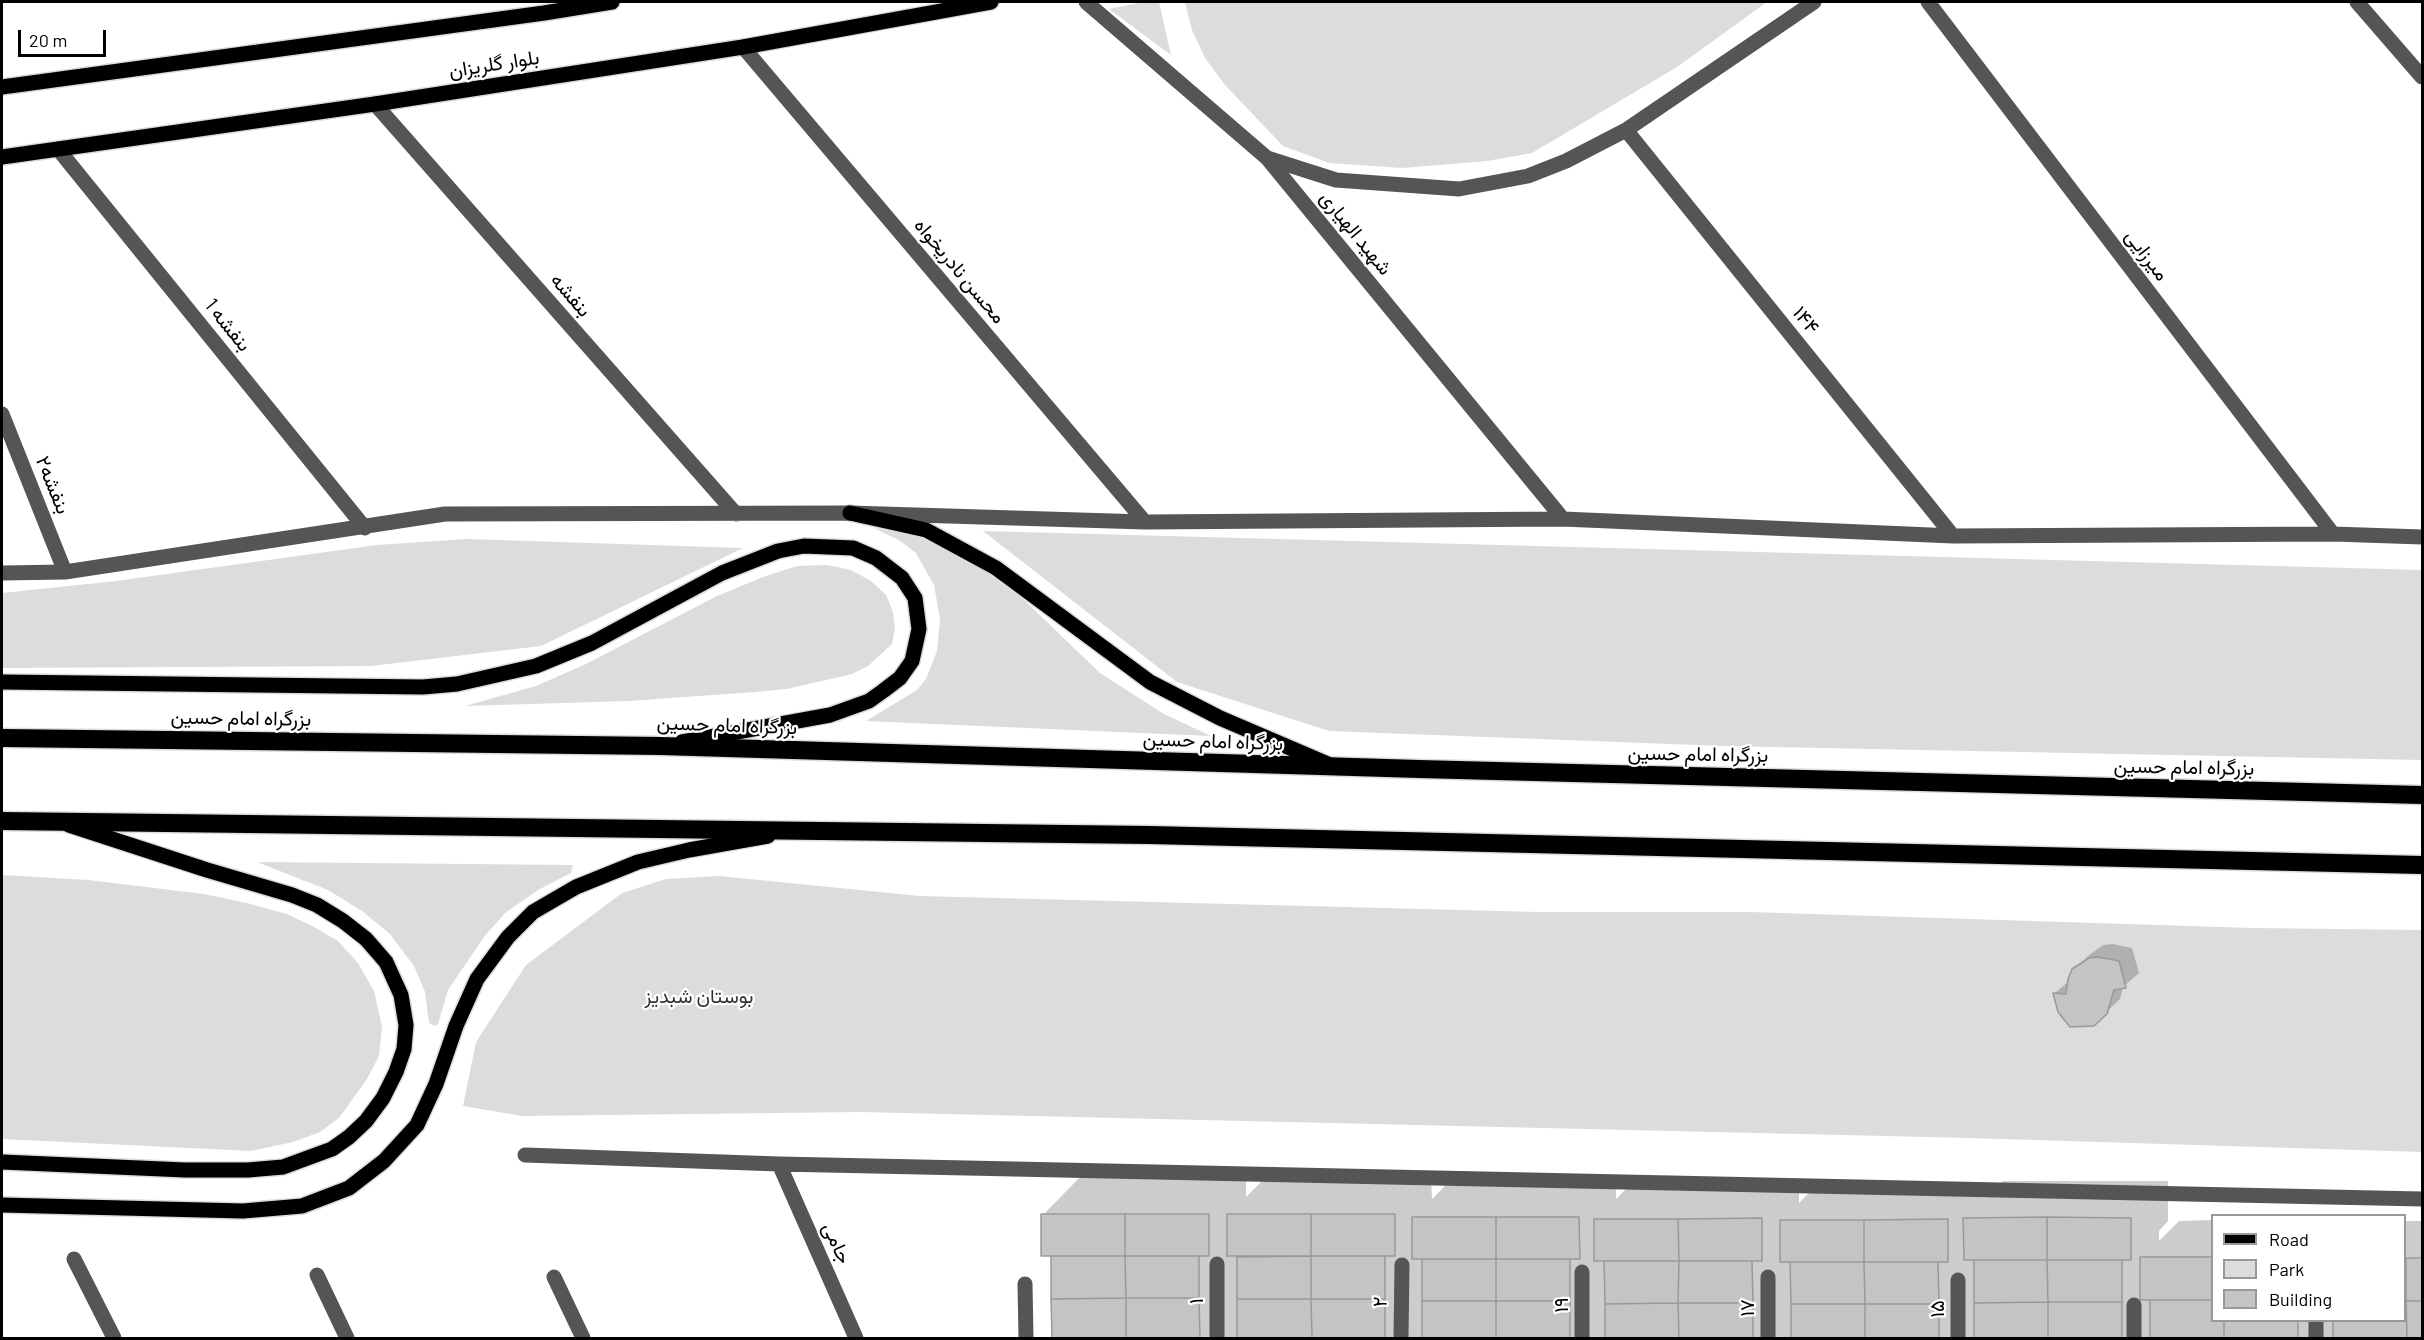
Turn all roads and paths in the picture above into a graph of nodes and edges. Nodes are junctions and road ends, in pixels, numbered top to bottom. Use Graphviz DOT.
graph roads {
  1 [pos="612,2"];
  2 [pos="991,2"];
  3 [pos="1086,2"];
  4 [pos="1814,2"];
  5 [pos="1928,2"];
  6 [pos="2358,2"];
  7 [pos="543,7"];
  8 [pos="743,47"];
  9 [pos="2422,77"];
  10 [pos="2,87"];
  11 [pos="375,104"];
  12 [pos="1626,130"];
  13 [pos="58,149"];
  14 [pos="2,158"];
  15 [pos="1267,158"];
  16 [pos="2,414"];
  17 [pos="850,513"];
  18 [pos="736,514"];
  19 [pos="1563,519"];
  20 [pos="1145,522"];
  21 [pos="365,528"];
  22 [pos="2333,534"];
  23 [pos="1953,536"];
  24 [pos="2422,537"];
  25 [pos="65,572"];
  26 [pos="2,573"];
  27 [pos="2,682"];
  28 [pos="2,738"];
  29 [pos="662,746"];
  30 [pos="1335,767"];
  31 [pos="2422,795"];
  32 [pos="2,821"];
  33 [pos="57,821"];
  34 [pos="803,830"];
  35 [pos="2422,865"];
  36 [pos="525,1155"];
  37 [pos="2,1162"];
  38 [pos="779,1164"];
  39 [pos="2422,1199"];
  40 [pos="2,1205"];
  41 [pos="74,1259"];
  42 [pos="1217,1264"];
  43 [pos="1402,1265"];
  44 [pos="1582,1272"];
  45 [pos="316,1275"];
  46 [pos="554,1277"];
  47 [pos="1768,1277"];
  48 [pos="1958,1280"];
  49 [pos="1025,1284"];
  50 [pos="2134,1305"];
  51 [pos="2316,1322"];
  52 [pos="114,1338"];
  53 [pos="347,1338"];
  54 [pos="584,1338"];
  55 [pos="856,1338"];
  56 [pos="1026,1338"];
  57 [pos="1217,1338"];
  58 [pos="1401,1338"];
  59 [pos="1582,1338"];
  60 [pos="1768,1338"];
  61 [pos="1958,1338"];
  62 [pos="2134,1338"];
  63 [pos="2316,1338"];
  1 -- 7 [label="main road"];
  2 -- 8 [label="main road, بلوار گلریزان"];
  3 -- 15 [label="street, شهید الهیاری"];
  4 -- 12 [label="street"];
  5 -- 22 [label="street, میرزایی"];
  6 -- 9 [label="street"];
  7 -- 10 [label="main road"];
  8 -- 11 [label="main road, بلوار گلریزان"];
  8 -- 20 [label="street, محسن نادریخواه"];
  11 -- 13 [label="main road, بلوار گلریزان"];
  11 -- 18 [label="street, بنفشه"];
  12 -- 15 [label="street"];
  12 -- 23 [label="street, ۱۴۴"];
  13 -- 14 [label="main road, بلوار گلریزان"];
  13 -- 21 [label="street, بنفشه 1"];
  15 -- 19 [label="street, شهید الهیاری"];
  16 -- 25 [label="street, بنفشه۲"];
  17 -- 18 [label="street"];
  17 -- 20 [label="street"];
  17 -- 30 [label="main road"];
  18 -- 21 [label="street"];
  19 -- 20 [label="street"];
  19 -- 23 [label="street"];
  21 -- 25 [label="street"];
  22 -- 23 [label="street"];
  22 -- 24 [label="street"];
  25 -- 26 [label="street"];
  27 -- 29 [label="main road"];
  28 -- 29 [label="highway, بزرگراه امام حسین"];
  29 -- 30 [label="highway, بزرگراه امام حسین"];
  30 -- 31 [label="highway, بزرگراه امام حسین"];
  32 -- 33 [label="highway"];
  33 -- 34 [label="highway"];
  33 -- 37 [label="main road"];
  34 -- 35 [label="highway"];
  34 -- 40 [label="main road"];
  36 -- 38 [label="street"];
  38 -- 39 [label="street"];
  38 -- 55 [label="street, جامی"];
  41 -- 52 [label="street"];
  42 -- 57 [label="street, ۱"];
  43 -- 58 [label="street, ۲"];
  44 -- 59 [label="street, ۱۹"];
  45 -- 53 [label="street"];
  46 -- 54 [label="street"];
  47 -- 60 [label="street, ۱۷"];
  48 -- 61 [label="street, ۱۵"];
  49 -- 56 [label="street"];
  50 -- 62 [label="street"];
  51 -- 63 [label="street"];
}
